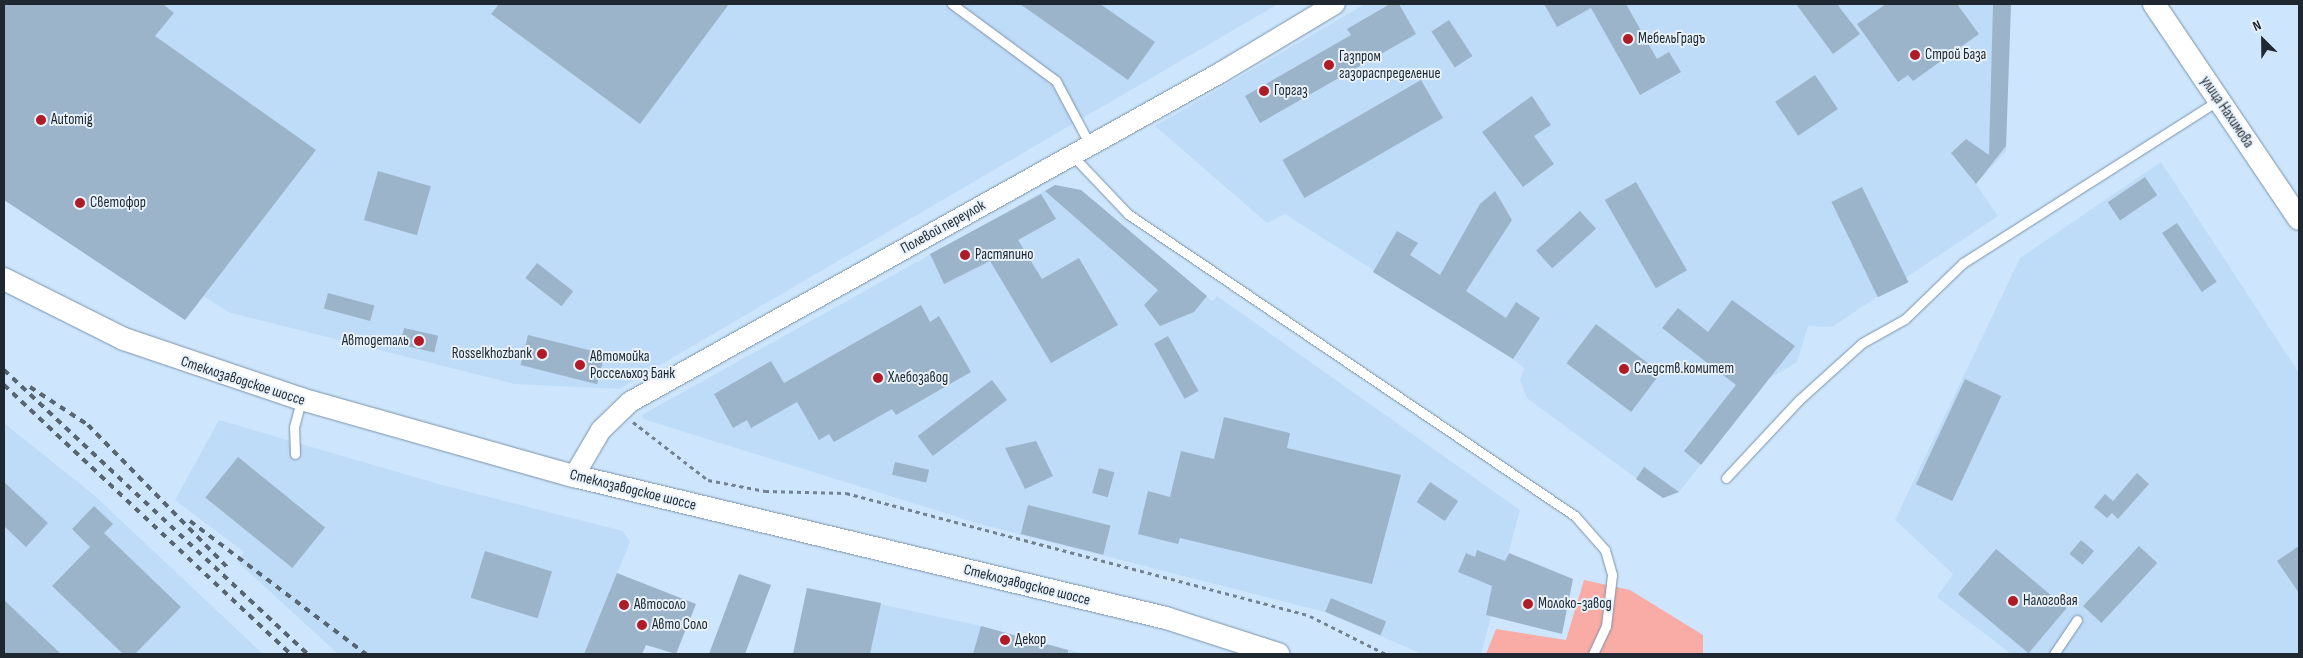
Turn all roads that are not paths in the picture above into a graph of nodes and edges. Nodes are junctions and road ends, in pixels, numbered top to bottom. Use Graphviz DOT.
graph roads {
  1 [pos="952,4"];
  2 [pos="1335,4"];
  3 [pos="2154,4"];
  4 [pos="2219,100"];
  5 [pos="1090,145"];
  6 [pos="1072,155"];
  7 [pos="2299,219"];
  8 [pos="4,280"];
  9 [pos="301,400"];
  10 [pos="295,454"];
  11 [pos="574,476"];
  12 [pos="1726,478"];
  13 [pos="2077,620"];
  14 [pos="1236,645"];
  15 [pos="1278,654"];
  16 [pos="1593,654"];
  17 [pos="2054,654"];
  1 -- 5 [label="lane"];
  2 -- 5 [label="street, Полевой переулок"];
  3 -- 4 [label="main road, улица Нахимова"];
  4 -- 7 [label="main road, улица Нахимова"];
  4 -- 12 [label="lane"];
  5 -- 6 [label="street, Полевой переулок"];
  6 -- 11 [label="street, Полевой переулок"];
  6 -- 16 [label="lane"];
  8 -- 9 [label="main road, Стеклозаводское шоссе"];
  9 -- 10 [label="lane"];
  9 -- 11 [label="main road, Стеклозаводское шоссе"];
  11 -- 14 [label="main road, Стеклозаводское шоссе"];
  13 -- 17 [label="lane"];
  14 -- 15 [label="main road, Стеклозаводское шоссе"];
}
